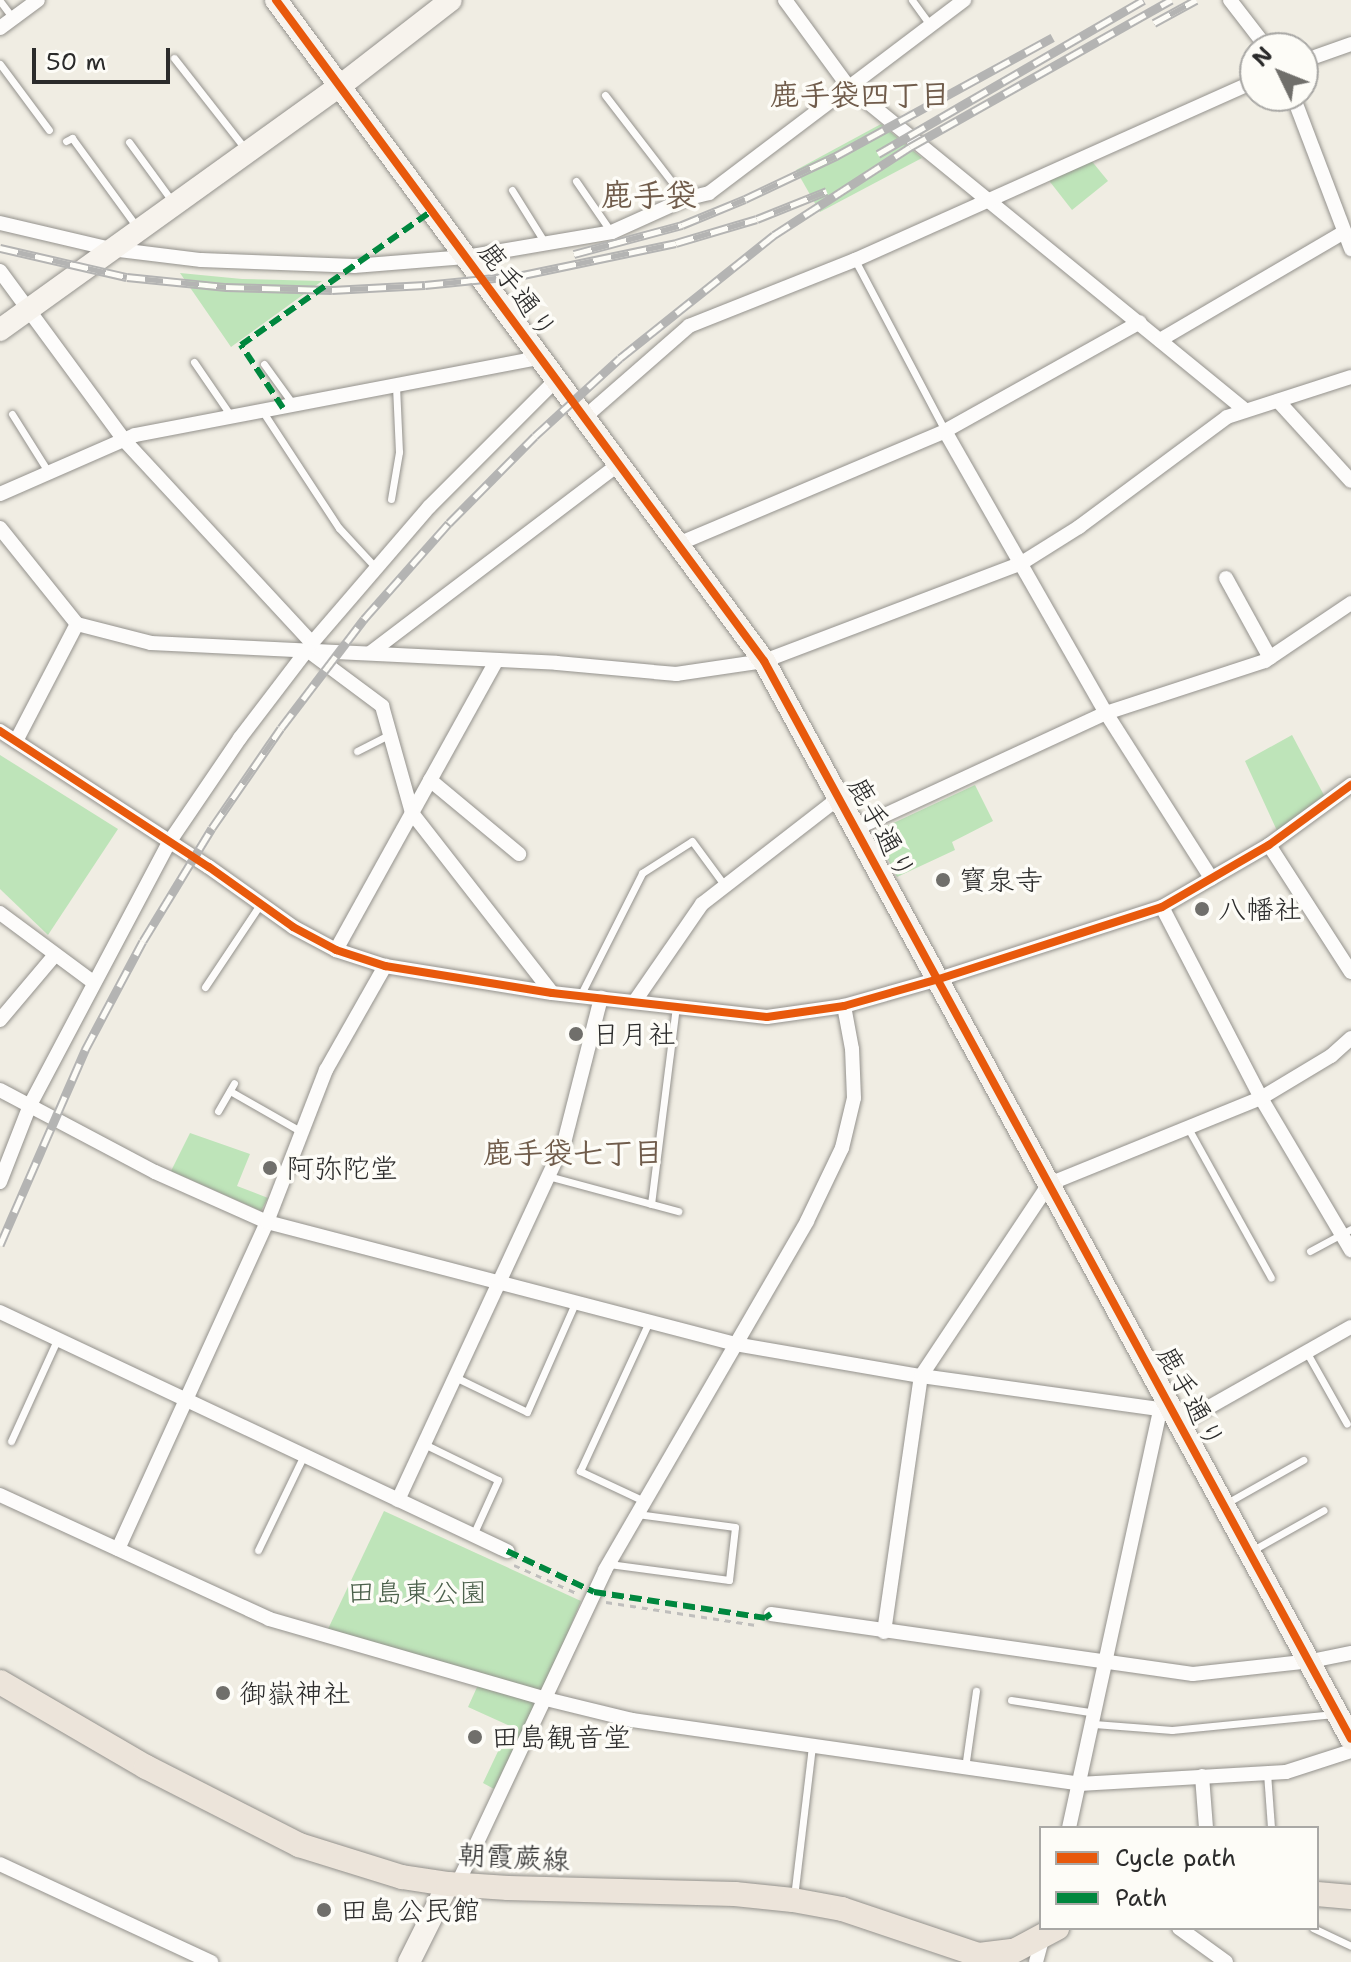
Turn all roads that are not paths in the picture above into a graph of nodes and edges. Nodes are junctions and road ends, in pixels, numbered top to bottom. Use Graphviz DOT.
graph roads {
  1 [pos="38,0"];
  2 [pos="276,0"];
  3 [pos="451,0"];
  4 [pos="785,0"];
  5 [pos="912,0"];
  6 [pos="964,0"];
  7 [pos="1230,0"];
  8 [pos="0,1"];
  9 [pos="13,18"];
  10 [pos="930,25"];
  11 [pos="0,28"];
  12 [pos="1255,32"];
  13 [pos="1351,44"];
  14 [pos="1319,55"];
  15 [pos="174,58"];
  16 [pos="0,64"];
  17 [pos="340,86"];
  18 [pos="848,86"];
  19 [pos="1239,88"];
  20 [pos="605,95"];
  21 [pos="1299,112"];
  22 [pos="49,130"];
  23 [pos="66,141"];
  24 [pos="129,142"];
  25 [pos="247,151"];
  26 [pos="576,181"];
  27 [pos="512,190"];
  28 [pos="988,198"];
  29 [pos="685,199"];
  30 [pos="174,203"];
  31 [pos="0,223"];
  32 [pos="139,229"];
  33 [pos="612,232"];
  34 [pos="1344,232"];
  35 [pos="547,245"];
  36 [pos="111,249"];
  37 [pos="1351,249"];
  38 [pos="466,257"];
  39 [pos="855,260"];
  40 [pos="0,271"];
  41 [pos="27,310"];
  42 [pos="1140,322"];
  43 [pos="0,330"];
  44 [pos="1160,340"];
  45 [pos="540,358"];
  46 [pos="194,362"];
  47 [pos="264,364"];
  48 [pos="1351,377"];
  49 [pos="557,379"];
  50 [pos="396,387"];
  51 [pos="1278,401"];
  52 [pos="294,406"];
  53 [pos="1245,410"];
  54 [pos="262,411"];
  55 [pos="12,414"];
  56 [pos="586,416"];
  57 [pos="232,417"];
  58 [pos="945,431"];
  59 [pos="124,440"];
  60 [pos="619,464"];
  61 [pos="49,473"];
  62 [pos="1351,481"];
  63 [pos="0,494"];
  64 [pos="391,499"];
  65 [pos="0,528"];
  66 [pos="678,544"];
  67 [pos="1020,564"];
  68 [pos="376,568"];
  69 [pos="1226,578"];
  70 [pos="1351,603"];
  71 [pos="77,624"];
  72 [pos="310,646"];
  73 [pos="370,653"];
  74 [pos="1270,658"];
  75 [pos="496,661"];
  76 [pos="764,661"];
  77 [pos="1106,713"];
  78 [pos="0,731"];
  79 [pos="391,734"];
  80 [pos="16,741"];
  81 [pos="357,751"];
  82 [pos="430,780"];
  83 [pos="1351,785"];
  84 [pos="840,797"];
  85 [pos="412,813"];
  86 [pos="857,828"];
  87 [pos="170,841"];
  88 [pos="1269,845"];
  89 [pos="519,854"];
  90 [pos="1211,878"];
  91 [pos="725,886"];
  92 [pos="261,903"];
  93 [pos="1162,907"];
  94 [pos="0,913"];
  95 [pos="336,950"];
  96 [pos="55,955"];
  97 [pos="385,966"];
  98 [pos="1351,972"];
  99 [pos="939,979"];
  100 [pos="93,982"];
  101 [pos="205,987"];
  102 [pos="552,993"];
  103 [pos="580,996"];
  104 [pos="601,998"];
  105 [pos="635,1001"];
  106 [pos="676,1005"];
  107 [pos="844,1006"];
  108 [pos="0,1020"];
  109 [pos="1351,1038"];
  110 [pos="234,1083"];
  111 [pos="0,1090"];
  112 [pos="230,1091"];
  113 [pos="1261,1098"];
  114 [pos="30,1105"];
  115 [pos="218,1111"];
  116 [pos="1188,1128"];
  117 [pos="302,1132"];
  118 [pos="548,1176"];
  119 [pos="0,1182"];
  120 [pos="1049,1184"];
  121 [pos="651,1204"];
  122 [pos="678,1211"];
  123 [pos="267,1222"];
  124 [pos="1346,1232"];
  125 [pos="1351,1250"];
  126 [pos="1310,1251"];
  127 [pos="1271,1278"];
  128 [pos="499,1282"];
  129 [pos="576,1301"];
  130 [pos="0,1312"];
  131 [pos="650,1320"];
  132 [pos="1351,1327"];
  133 [pos="57,1340"];
  134 [pos="735,1344"];
  135 [pos="1307,1353"];
  136 [pos="921,1376"];
  137 [pos="455,1377"];
  138 [pos="183,1399"];
  139 [pos="1172,1415"];
  140 [pos="1347,1424"];
  141 [pos="11,1441"];
  142 [pos="424,1444"];
  143 [pos="304,1455"];
  144 [pos="1303,1460"];
  145 [pos="0,1495"];
  146 [pos="398,1500"];
  147 [pos="1223,1505"];
  148 [pos="641,1507"];
  149 [pos="1324,1510"];
  150 [pos="473,1535"];
  151 [pos="118,1549"];
  152 [pos="258,1550"];
  153 [pos="507,1551"];
  154 [pos="1249,1551"];
  155 [pos="609,1564"];
  156 [pos="771,1614"];
  157 [pos="884,1632"];
  158 [pos="1351,1653"];
  159 [pos="1311,1661"];
  160 [pos="1106,1662"];
  161 [pos="0,1682"];
  162 [pos="976,1691"];
  163 [pos="546,1699"];
  164 [pos="1011,1700"];
  165 [pos="1338,1714"];
  166 [pos="1095,1719"];
  167 [pos="1351,1739"];
  168 [pos="812,1746"];
  169 [pos="1351,1751"];
  170 [pos="965,1768"];
  171 [pos="1267,1773"];
  172 [pos="1202,1776"];
  173 [pos="1079,1784"];
  174 [pos="1069,1826"];
  175 [pos="1206,1826"];
  176 [pos="1271,1826"];
  177 [pos="0,1864"];
  178 [pos="452,1884"];
  179 [pos="1319,1894"];
  180 [pos="1351,1897"];
  181 [pos="793,1900"];
  182 [pos="1048,1930"];
  183 [pos="1182,1930"];
  184 [pos="1317,1930"];
  185 [pos="1351,1946"];
  186 [pos="211,1962"];
  187 [pos="409,1962"];
  188 [pos="1036,1962"];
  189 [pos="1226,1962"];
  1 -- 9 [label="street"];
  2 -- 17 [label="street, 鹿手通り"];
  3 -- 17 [label="street"];
  4 -- 18 [label="street"];
  5 -- 10 [label="lane"];
  6 -- 10 [label="street"];
  7 -- 12 [label="street"];
  8 -- 9 [label="lane"];
  9 -- 11 [label="street"];
  10 -- 18 [label="street"];
  13 -- 14 [label="street"];
  15 -- 25 [label="lane"];
  16 -- 22 [label="lane"];
  17 -- 25 [label="street"];
  17 -- 38 [label="street, 鹿手通り"];
  18 -- 28 [label="street"];
  18 -- 29 [label="street"];
  19 -- 28 [label="street"];
  20 -- 29 [label="lane"];
  21 -- 34 [label="street"];
  23 -- 32 [label="lane"];
  24 -- 30 [label="lane"];
  25 -- 30 [label="street"];
  26 -- 33 [label="lane"];
  27 -- 35 [label="lane"];
  28 -- 39 [label="street"];
  28 -- 42 [label="street"];
  29 -- 33 [label="street"];
  30 -- 32 [label="street"];
  31 -- 36 [label="street"];
  32 -- 36 [label="street"];
  33 -- 35 [label="street"];
  34 -- 37 [label="street"];
  34 -- 44 [label="street"];
  35 -- 38 [label="street"];
  36 -- 38 [label="street"];
  36 -- 41 [label="street"];
  38 -- 45 [label="street, 鹿手通り"];
  39 -- 56 [label="street"];
  39 -- 58 [label="lane"];
  40 -- 41 [label="street"];
  41 -- 43 [label="street"];
  41 -- 59 [label="street"];
  42 -- 44 [label="street"];
  42 -- 58 [label="street"];
  44 -- 53 [label="street"];
  45 -- 49 [label="street, 鹿手通り"];
  45 -- 50 [label="street"];
  46 -- 57 [label="lane"];
  47 -- 52 [label="lane"];
  48 -- 51 [label="street"];
  49 -- 56 [label="street, 鹿手通り"];
  49 -- 68 [label="street"];
  50 -- 52 [label="street"];
  50 -- 64 [label="lane"];
  51 -- 53 [label="street"];
  51 -- 62 [label="street"];
  52 -- 54 [label="street"];
  53 -- 67 [label="street"];
  54 -- 57 [label="street"];
  54 -- 68 [label="lane"];
  55 -- 61 [label="lane"];
  56 -- 60 [label="street, 鹿手通り"];
  57 -- 59 [label="street"];
  58 -- 66 [label="street"];
  58 -- 67 [label="street"];
  59 -- 61 [label="street"];
  59 -- 72 [label="street"];
  60 -- 66 [label="street, 鹿手通り"];
  60 -- 73 [label="street"];
  61 -- 63 [label="street"];
  65 -- 71 [label="street"];
  66 -- 76 [label="street, 鹿手通り"];
  67 -- 76 [label="street"];
  67 -- 77 [label="street"];
  68 -- 72 [label="street"];
  69 -- 74 [label="street"];
  70 -- 74 [label="street"];
  71 -- 72 [label="street"];
  71 -- 80 [label="street"];
  72 -- 73 [label="street"];
  72 -- 79 [label="street"];
  72 -- 87 [label="street"];
  73 -- 75 [label="street"];
  74 -- 77 [label="street"];
  75 -- 76 [label="street"];
  75 -- 82 [label="street"];
  76 -- 84 [label="street, 鹿手通り"];
  77 -- 86 [label="street"];
  77 -- 90 [label="street"];
  78 -- 80 [label="street"];
  79 -- 81 [label="lane"];
  79 -- 85 [label="street"];
  80 -- 87 [label="street"];
  82 -- 85 [label="street"];
  82 -- 89 [label="street"];
  83 -- 88 [label="street"];
  84 -- 86 [label="street, 鹿手通り"];
  84 -- 91 [label="street"];
  85 -- 95 [label="street"];
  85 -- 102 [label="street"];
  86 -- 99 [label="street, 鹿手通り"];
  87 -- 92 [label="street"];
  87 -- 100 [label="street"];
  88 -- 90 [label="street"];
  88 -- 98 [label="street"];
  90 -- 93 [label="street"];
  91 -- 103 [label="lane"];
  91 -- 105 [label="street"];
  92 -- 95 [label="street"];
  92 -- 101 [label="lane"];
  93 -- 99 [label="street"];
  93 -- 113 [label="street"];
  94 -- 96 [label="street"];
  95 -- 97 [label="street"];
  96 -- 100 [label="street"];
  96 -- 108 [label="street"];
  97 -- 102 [label="street"];
  97 -- 117 [label="street"];
  99 -- 107 [label="street"];
  99 -- 120 [label="street, 鹿手通り"];
  100 -- 114 [label="street"];
  102 -- 103 [label="street"];
  103 -- 104 [label="street"];
  104 -- 105 [label="street"];
  104 -- 118 [label="street"];
  105 -- 106 [label="street"];
  106 -- 107 [label="street"];
  106 -- 121 [label="lane"];
  107 -- 134 [label="street"];
  109 -- 113 [label="street"];
  110 -- 112 [label="lane"];
  111 -- 114 [label="street"];
  112 -- 115 [label="lane"];
  112 -- 117 [label="lane"];
  113 -- 116 [label="street"];
  113 -- 124 [label="street"];
  114 -- 119 [label="street"];
  114 -- 123 [label="street"];
  116 -- 120 [label="street"];
  116 -- 127 [label="lane"];
  117 -- 123 [label="street"];
  118 -- 121 [label="lane"];
  118 -- 128 [label="street"];
  120 -- 136 [label="street"];
  120 -- 139 [label="street, 鹿手通り"];
  121 -- 122 [label="lane"];
  123 -- 128 [label="street"];
  123 -- 138 [label="street"];
  124 -- 125 [label="street"];
  124 -- 126 [label="lane"];
  128 -- 129 [label="street"];
  128 -- 137 [label="street"];
  129 -- 131 [label="street"];
  129 -- 137 [label="lane"];
  130 -- 133 [label="street"];
  131 -- 134 [label="street"];
  131 -- 148 [label="lane"];
  132 -- 135 [label="street"];
  133 -- 138 [label="street"];
  133 -- 141 [label="lane"];
  134 -- 136 [label="street"];
  134 -- 148 [label="street"];
  135 -- 139 [label="street"];
  135 -- 140 [label="lane"];
  136 -- 139 [label="street"];
  136 -- 157 [label="street"];
  137 -- 142 [label="street"];
  138 -- 143 [label="street"];
  138 -- 151 [label="street"];
  139 -- 147 [label="street, 鹿手通り"];
  139 -- 160 [label="street"];
  142 -- 146 [label="street"];
  142 -- 150 [label="lane"];
  143 -- 146 [label="street"];
  143 -- 152 [label="lane"];
  144 -- 147 [label="lane"];
  145 -- 151 [label="street"];
  146 -- 150 [label="street"];
  147 -- 154 [label="street, 鹿手通り"];
  148 -- 155 [label="street"];
  148 -- 155 [label="lane"];
  149 -- 154 [label="lane"];
  150 -- 153 [label="street"];
  151 -- 163 [label="street"];
  154 -- 159 [label="street, 鹿手通り"];
  155 -- 163 [label="street"];
  156 -- 157 [label="street"];
  157 -- 160 [label="street"];
  158 -- 159 [label="street"];
  159 -- 160 [label="street"];
  159 -- 165 [label="street, 鹿手通り"];
  160 -- 166 [label="street"];
  161 -- 178 [label="main road, 朝霞蕨線"];
  162 -- 170 [label="lane"];
  163 -- 168 [label="street"];
  163 -- 178 [label="street"];
  164 -- 166 [label="lane"];
  165 -- 166 [label="lane"];
  165 -- 167 [label="street, 鹿手通り"];
  166 -- 173 [label="street"];
  168 -- 170 [label="street"];
  168 -- 181 [label="lane"];
  169 -- 171 [label="street"];
  170 -- 173 [label="street"];
  171 -- 172 [label="street"];
  171 -- 176 [label="lane"];
  172 -- 173 [label="street"];
  172 -- 175 [label="street"];
  173 -- 174 [label="street"];
  177 -- 186 [label="street"];
  178 -- 181 [label="main road, 朝霞蕨線"];
  178 -- 187 [label="street"];
  179 -- 180 [label="main road"];
  181 -- 182 [label="main road, 朝霞蕨線"];
  182 -- 188 [label="street"];
  183 -- 189 [label="street"];
  184 -- 185 [label="lane"];
}
